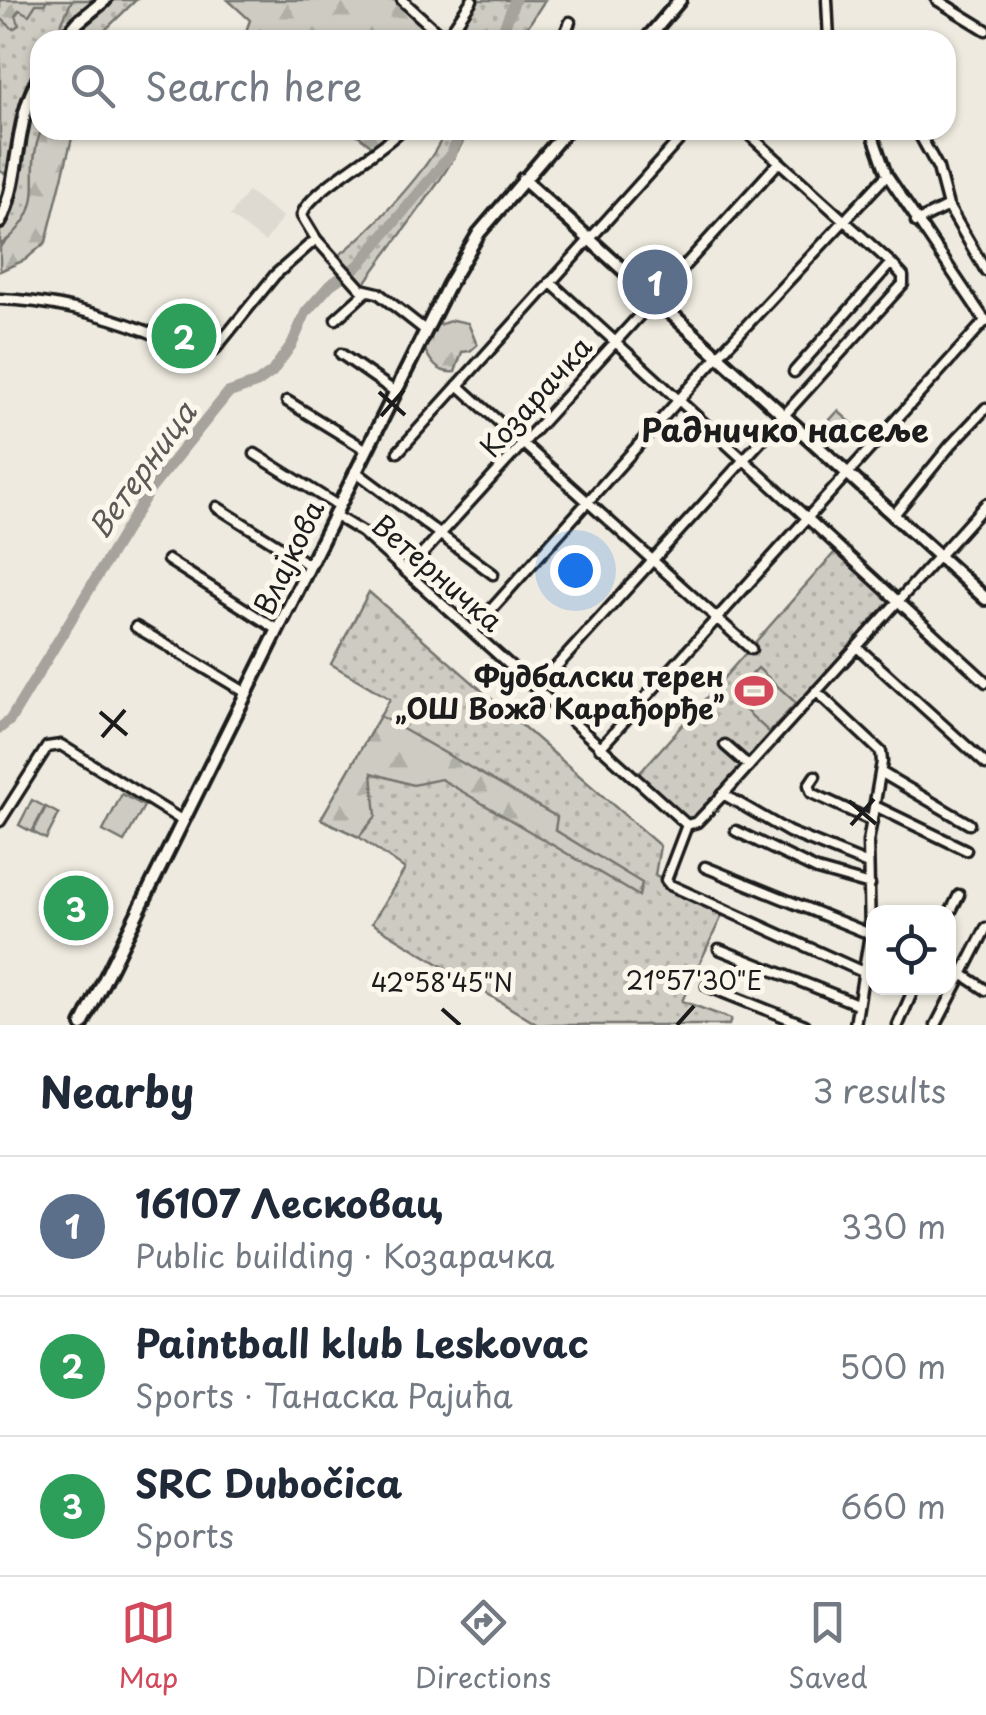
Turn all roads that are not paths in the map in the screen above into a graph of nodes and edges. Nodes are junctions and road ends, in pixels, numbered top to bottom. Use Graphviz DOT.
graph roads {
  1 [pos="105,0"];
  2 [pos="402,0"];
  3 [pos="458,0"];
  4 [pos="680,0"];
  5 [pos="828,0"];
  6 [pos="937,0"];
  7 [pos="469,4"];
  8 [pos="570,22"];
  9 [pos="71,30"];
  10 [pos="435,30"];
  11 [pos="452,30"];
  12 [pos="566,30"];
  13 [pos="654,30"];
  14 [pos="830,30"];
  15 [pos="986,30"];
  16 [pos="30,93"];
  17 [pos="391,140"];
  18 [pos="558,140"];
  19 [pos="679,140"];
  20 [pos="755,140"];
  21 [pos="874,140"];
  22 [pos="922,140"];
  23 [pos="778,162"];
  24 [pos="886,175"];
  25 [pos="522,179"];
  26 [pos="948,206"];
  27 [pos="844,220"];
  28 [pos="0,222"];
  29 [pos="916,222"];
  30 [pos="316,238"];
  31 [pos="589,239"];
  32 [pos="892,263"];
  33 [pos="986,271"];
  34 [pos="550,282"];
  35 [pos="364,290"];
  36 [pos="654,298"];
  37 [pos="0,299"];
  38 [pos="336,319"];
  39 [pos="986,321"];
  40 [pos="425,330"];
  41 [pos="616,341"];
  42 [pos="341,354"];
  43 [pos="718,356"];
  44 [pos="794,372"];
  45 [pos="458,384"];
  46 [pos="394,391"];
  47 [pos="287,400"];
  48 [pos="680,400"];
  49 [pos="986,408"];
  50 [pos="783,416"];
  51 [pos="523,444"];
  52 [pos="365,449"];
  53 [pos="398,452"];
  54 [pos="255,454"];
  55 [pos="745,458"];
  56 [pos="354,471"];
  57 [pos="847,474"];
  58 [pos="588,502"];
  59 [pos="986,504"];
  60 [pos="217,506"];
  61 [pos="336,510"];
  62 [pos="893,516"];
  63 [pos="808,518"];
  64 [pos="440,534"];
  65 [pos="938,557"];
  66 [pos="168,560"];
  67 [pos="652,560"];
  68 [pos="309,565"];
  69 [pos="406,572"];
  70 [pos="492,574"];
  71 [pos="986,599"];
  72 [pos="898,602"];
  73 [pos="718,619"];
  74 [pos="136,627"];
  75 [pos="278,630"];
  76 [pos="472,631"];
  77 [pos="857,647"];
  78 [pos="751,649"];
  79 [pos="986,682"];
  80 [pos="536,689"];
  81 [pos="816,691"];
  82 [pos="245,692"];
  83 [pos="725,745"];
  84 [pos="600,748"];
  85 [pos="986,764"];
  86 [pos="748,766"];
  87 [pos="882,773"];
  88 [pos="814,776"];
  89 [pos="723,794"];
  90 [pos="875,806"];
  91 [pos="0,821"];
  92 [pos="184,821"];
  93 [pos="872,821"];
  94 [pos="969,824"];
  95 [pos="688,826"];
  96 [pos="736,831"];
  97 [pos="966,850"];
  98 [pos="868,864"];
  99 [pos="705,867"];
  100 [pos="870,884"];
  101 [pos="959,895"];
  102 [pos="870,905"];
  103 [pos="954,905"];
  104 [pos="986,928"];
  105 [pos="866,932"];
  106 [pos="982,946"];
  107 [pos="719,949"];
  108 [pos="866,956"];
  109 [pos="863,972"];
  110 [pos="962,974"];
  111 [pos="707,986"];
  112 [pos="986,990"];
  113 [pos="911,995"];
  114 [pos="857,1004"];
  115 [pos="82,1025"];
  116 [pos="805,1025"];
  117 [pos="855,1025"];
  118 [pos="898,1025"];
  119 [pos="936,1025"];
  1 -- 9 [label="main road"];
  2 -- 10 [label="street"];
  3 -- 7 [label="street"];
  4 -- 13 [label="main road"];
  5 -- 14 [label="street"];
  6 -- 15 [label="street"];
  7 -- 11 [label="street"];
  8 -- 12 [label="street"];
  16 -- 28 [label="main road"];
  17 -- 30 [label="street"];
  18 -- 25 [label="main road, Влајкова"];
  19 -- 31 [label="street"];
  20 -- 23 [label="street"];
  21 -- 24 [label="street"];
  22 -- 26 [label="street"];
  23 -- 27 [label="street"];
  23 -- 36 [label="street, Козарачка"];
  24 -- 27 [label="street"];
  24 -- 29 [label="street"];
  25 -- 31 [label="main road"];
  25 -- 40 [label="main road, Влајкова"];
  26 -- 29 [label="street"];
  26 -- 33 [label="street"];
  27 -- 32 [label="street"];
  27 -- 43 [label="street"];
  29 -- 39 [label="street"];
  30 -- 35 [label="street"];
  30 -- 37 [label="street"];
  31 -- 34 [label="street"];
  31 -- 36 [label="main road"];
  32 -- 44 [label="street"];
  32 -- 50 [label="street"];
  34 -- 41 [label="street"];
  34 -- 45 [label="street"];
  35 -- 38 [label="street"];
  35 -- 40 [label="street"];
  36 -- 41 [label="street, Козарачка"];
  36 -- 43 [label="main road"];
  39 -- 57 [label="street"];
  40 -- 46 [label="main road, Влајкова"];
  41 -- 48 [label="street"];
  41 -- 51 [label="street, Козарачка"];
  42 -- 46 [label="street"];
  43 -- 48 [label="street"];
  43 -- 50 [label="main road"];
  45 -- 51 [label="street"];
  45 -- 53 [label="street"];
  46 -- 52 [label="main road, Влајкова"];
  47 -- 52 [label="street"];
  48 -- 55 [label="street"];
  48 -- 58 [label="street"];
  49 -- 62 [label="street"];
  50 -- 55 [label="street"];
  50 -- 57 [label="main road"];
  51 -- 58 [label="street"];
  51 -- 64 [label="street, Козарачка"];
  52 -- 56 [label="main road, Влајкова"];
  54 -- 61 [label="street, Ветерничка"];
  55 -- 63 [label="street"];
  55 -- 67 [label="street"];
  56 -- 61 [label="main road, Влајкова"];
  56 -- 64 [label="street"];
  57 -- 62 [label="main road"];
  57 -- 63 [label="street"];
  58 -- 67 [label="street"];
  58 -- 76 [label="street"];
  59 -- 65 [label="street"];
  60 -- 68 [label="street"];
  61 -- 68 [label="main road, Влајкова"];
  61 -- 69 [label="street, Ветерничка"];
  62 -- 65 [label="main road"];
  63 -- 72 [label="street"];
  63 -- 73 [label="street"];
  64 -- 69 [label="street, Козарачка"];
  64 -- 70 [label="street"];
  65 -- 71 [label="main road"];
  65 -- 72 [label="street"];
  66 -- 75 [label="street"];
  67 -- 73 [label="street"];
  67 -- 80 [label="street"];
  68 -- 75 [label="main road, Влајкова"];
  69 -- 76 [label="street, Ветерничка"];
  72 -- 77 [label="street"];
  72 -- 79 [label="street"];
  73 -- 78 [label="street"];
  73 -- 84 [label="street"];
  74 -- 82 [label="street"];
  75 -- 82 [label="main road, Влајкова"];
  76 -- 80 [label="street, Ветерничка"];
  77 -- 81 [label="street"];
  77 -- 85 [label="street"];
  80 -- 84 [label="street, Ветерничка"];
  81 -- 86 [label="street"];
  81 -- 87 [label="street"];
  82 -- 92 [label="main road, Влајкова"];
  83 -- 86 [label="street"];
  84 -- 95 [label="street, Ветерничка"];
  86 -- 89 [label="street"];
  87 -- 90 [label="street"];
  87 -- 94 [label="street"];
  88 -- 93 [label="street"];
  89 -- 95 [label="street"];
  89 -- 98 [label="street"];
  90 -- 93 [label="street"];
  90 -- 97 [label="street"];
  91 -- 92 [label="street"];
  92 -- 115 [label="main road, Влајкова"];
  93 -- 98 [label="street"];
  95 -- 109 [label="street"];
  96 -- 100 [label="street"];
  98 -- 100 [label="street"];
  99 -- 105 [label="street"];
  100 -- 102 [label="street"];
  101 -- 103 [label="street"];
  104 -- 106 [label="street"];
  106 -- 110 [label="street"];
  107 -- 114 [label="street"];
  108 -- 109 [label="street"];
  109 -- 114 [label="street"];
  110 -- 112 [label="street"];
  110 -- 119 [label="street"];
  111 -- 116 [label="street"];
  113 -- 118 [label="street"];
  114 -- 117 [label="street"];
}
